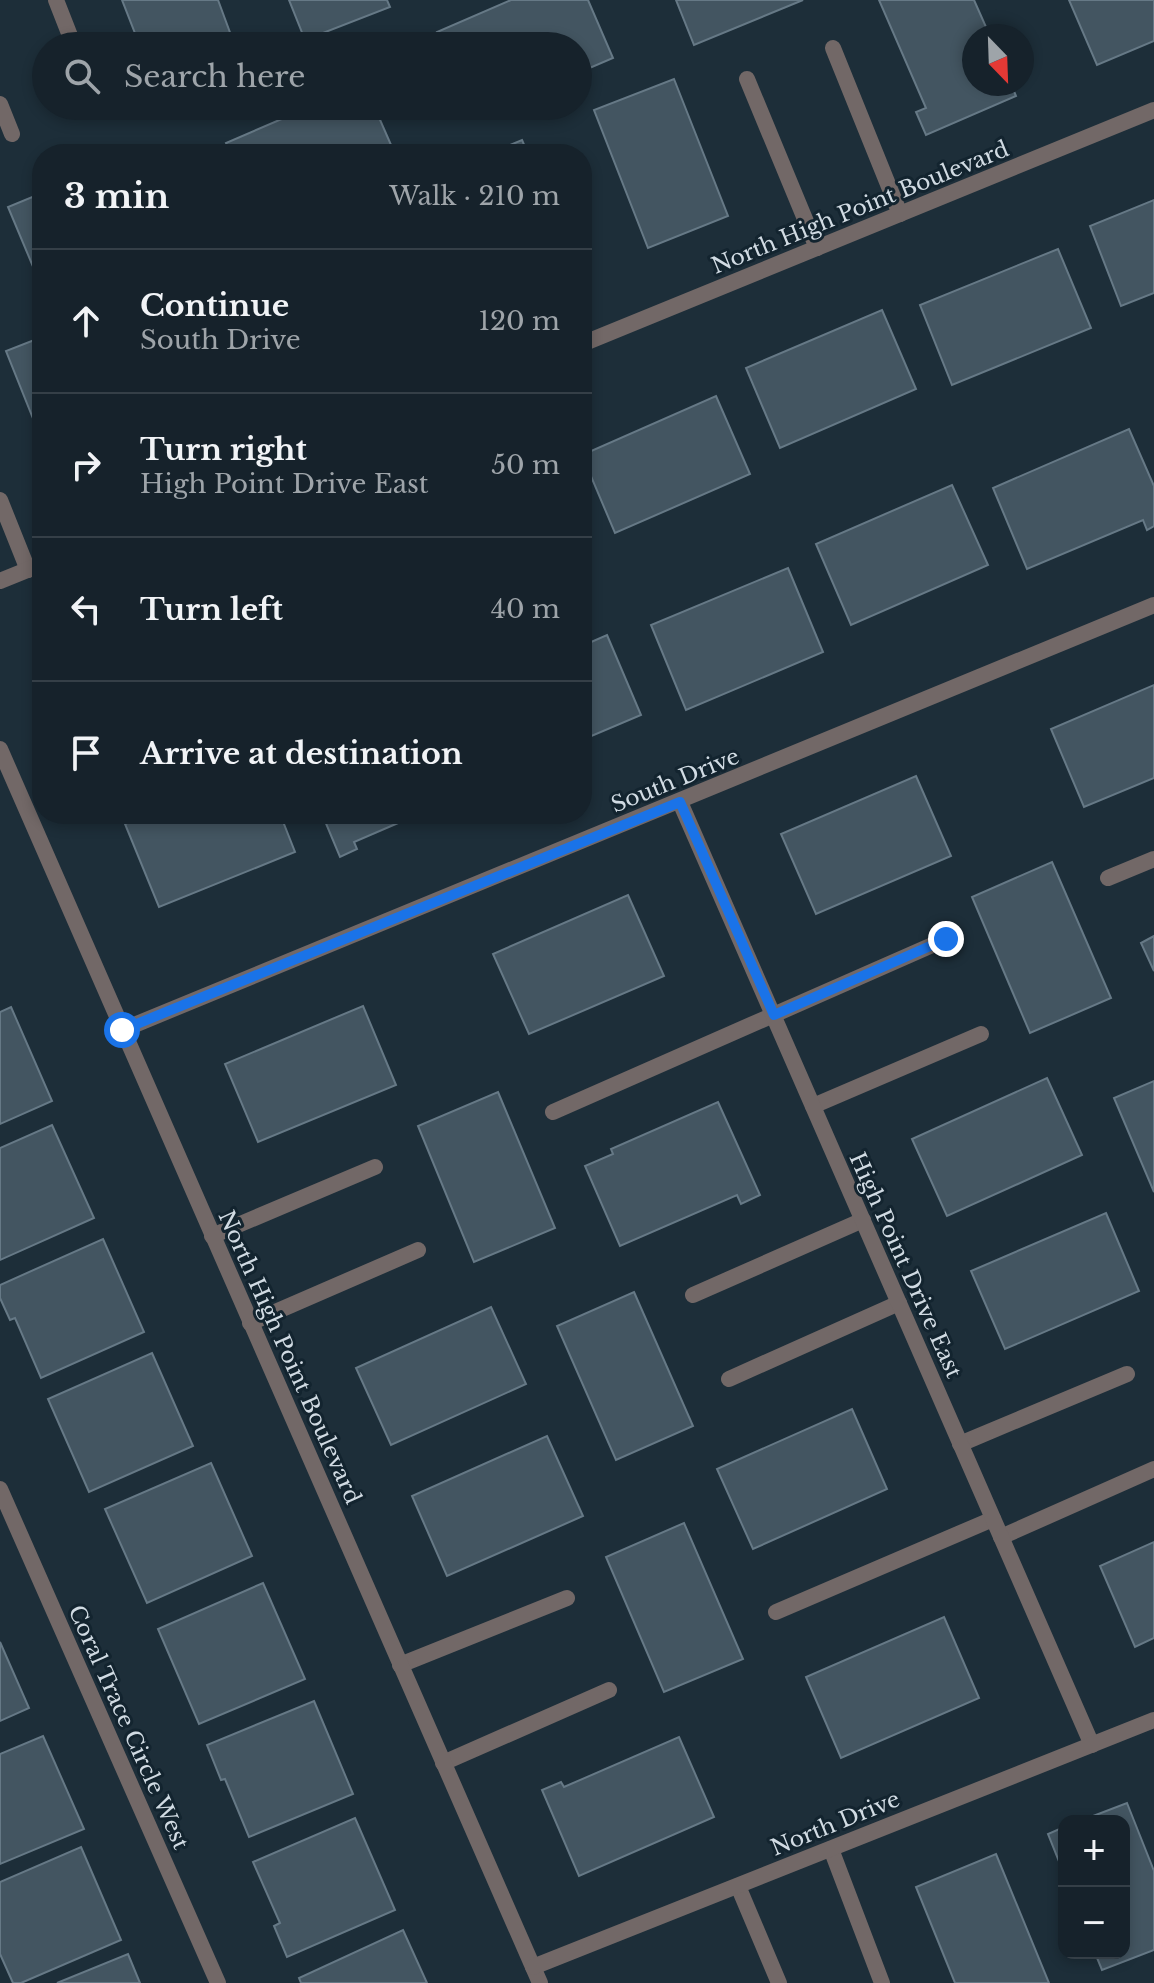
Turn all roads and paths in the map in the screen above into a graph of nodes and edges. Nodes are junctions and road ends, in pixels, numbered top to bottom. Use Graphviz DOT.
graph roads {
  1 [pos="56,0"];
  2 [pos="69,32"];
  3 [pos="833,48"];
  4 [pos="747,79"];
  5 [pos="0,104"];
  6 [pos="1154,110"];
  7 [pos="12,134"];
  8 [pos="900,214"];
  9 [pos="817,248"];
  10 [pos="592,340"];
  11 [pos="0,500"];
  12 [pos="32,561"];
  13 [pos="32,568"];
  14 [pos="0,581"];
  15 [pos="1154,605"];
  16 [pos="0,749"];
  17 [pos="680,802"];
  18 [pos="32,823"];
  19 [pos="33,824"];
  20 [pos="1154,859"];
  21 [pos="1108,878"];
  22 [pos="946,939"];
  23 [pos="774,1015"];
  24 [pos="122,1030"];
  25 [pos="981,1034"];
  26 [pos="813,1106"];
  27 [pos="553,1112"];
  28 [pos="375,1167"];
  29 [pos="863,1220"];
  30 [pos="212,1236"];
  31 [pos="418,1250"];
  32 [pos="693,1295"];
  33 [pos="899,1303"];
  34 [pos="250,1323"];
  35 [pos="1127,1374"];
  36 [pos="729,1379"];
  37 [pos="960,1444"];
  38 [pos="1154,1469"];
  39 [pos="0,1489"];
  40 [pos="993,1519"];
  41 [pos="1001,1537"];
  42 [pos="567,1598"];
  43 [pos="776,1612"];
  44 [pos="400,1665"];
  45 [pos="609,1690"];
  46 [pos="1154,1720"];
  47 [pos="1092,1745"];
  48 [pos="443,1763"];
  49 [pos="831,1849"];
  50 [pos="738,1886"];
  51 [pos="536,1975"];
  52 [pos="218,1983"];
  53 [pos="779,1983"];
  54 [pos="882,1983"];
  1 -- 2 [label="street"];
  3 -- 8 [label="street"];
  4 -- 9 [label="street"];
  5 -- 7 [label="street"];
  6 -- 8 [label="street, North High Point Boulevard"];
  8 -- 9 [label="street, North High Point Boulevard"];
  9 -- 10 [label="street, North High Point Boulevard"];
  11 -- 12 [label="street"];
  13 -- 14 [label="street"];
  15 -- 17 [label="street, South Drive"];
  16 -- 18 [label="street, North High Point Boulevard"];
  17 -- 23 [label="street, High Point Drive East"];
  17 -- 24 [label="street, South Drive"];
  19 -- 24 [label="street, North High Point Boulevard"];
  20 -- 21 [label="street"];
  22 -- 23 [label="street"];
  23 -- 26 [label="street, High Point Drive East"];
  23 -- 27 [label="street"];
  24 -- 30 [label="street, North High Point Boulevard"];
  25 -- 26 [label="street"];
  26 -- 29 [label="street, High Point Drive East"];
  28 -- 30 [label="street"];
  29 -- 32 [label="street"];
  29 -- 33 [label="street, High Point Drive East"];
  30 -- 34 [label="street, North High Point Boulevard"];
  31 -- 34 [label="street"];
  33 -- 36 [label="street"];
  33 -- 37 [label="street, High Point Drive East"];
  34 -- 44 [label="street, North High Point Boulevard"];
  35 -- 37 [label="street"];
  37 -- 40 [label="street, High Point Drive East"];
  38 -- 41 [label="street"];
  39 -- 52 [label="street, Coral Trace Circle West"];
  40 -- 41 [label="street, High Point Drive East"];
  40 -- 43 [label="street"];
  41 -- 47 [label="street, High Point Drive East"];
  42 -- 44 [label="street"];
  44 -- 48 [label="street, North High Point Boulevard"];
  45 -- 48 [label="street"];
  46 -- 47 [label="street, North Drive"];
  47 -- 49 [label="street, North Drive"];
  48 -- 51 [label="street, North High Point Boulevard"];
  49 -- 50 [label="street, North Drive"];
  49 -- 54 [label="street"];
  50 -- 51 [label="street, North Drive"];
  50 -- 53 [label="street"];
}
